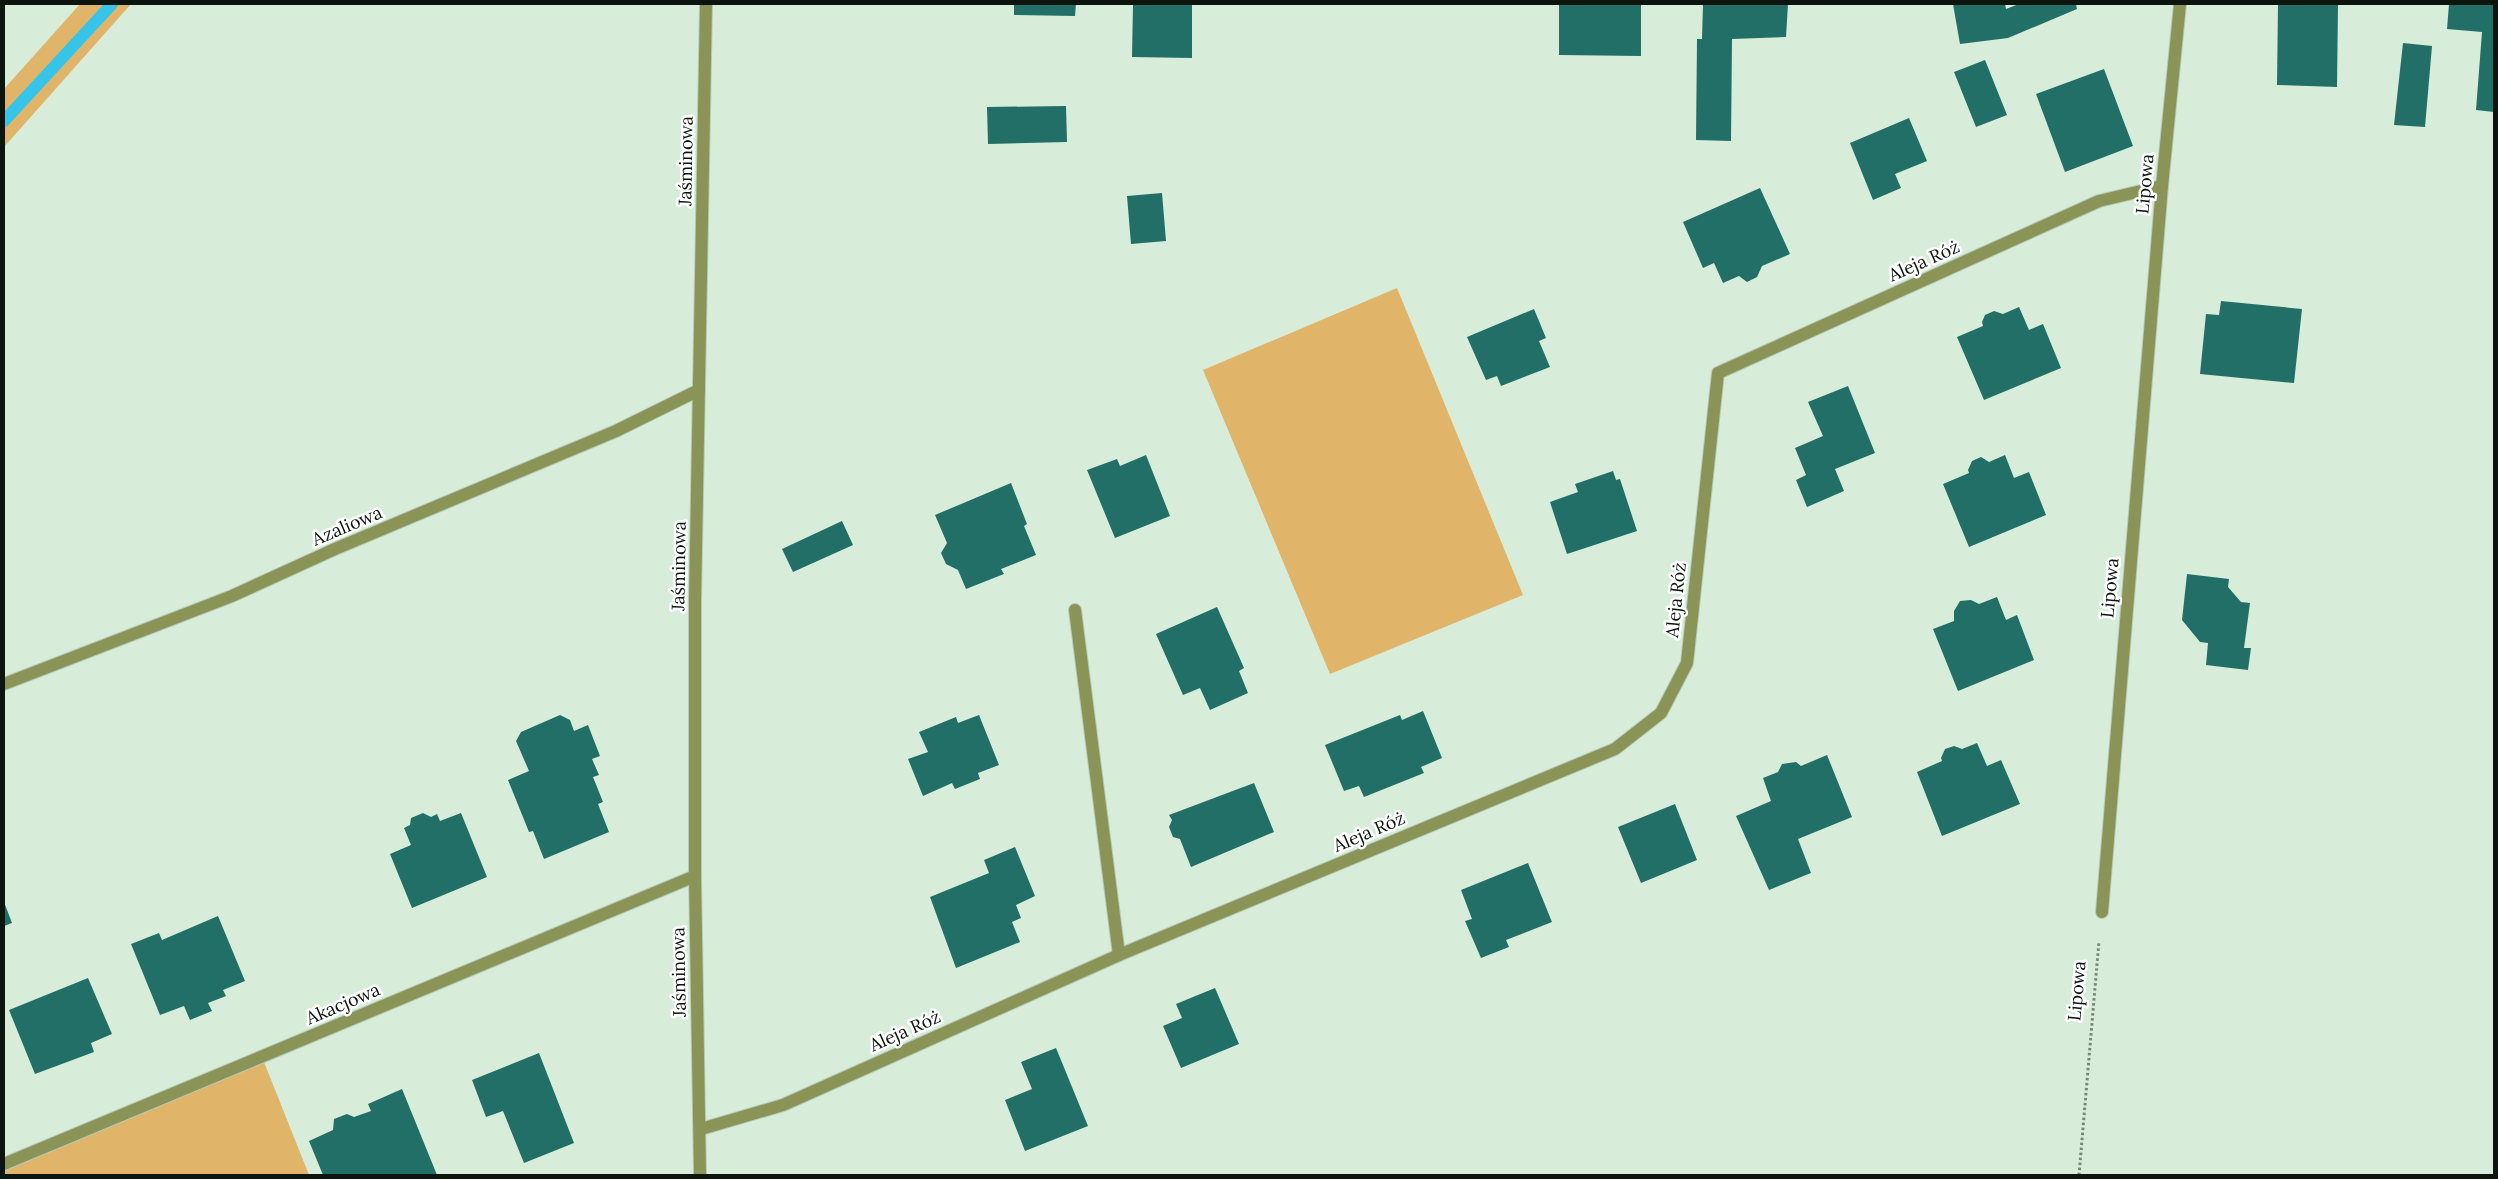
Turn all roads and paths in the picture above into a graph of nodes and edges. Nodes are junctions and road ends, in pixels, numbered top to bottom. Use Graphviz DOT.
graph roads {
  1 [pos="706,4"];
  2 [pos="2180,4"];
  3 [pos="2162,186"];
  4 [pos="699,390"];
  5 [pos="1074,610"];
  6 [pos="4,684"];
  7 [pos="695,876"];
  8 [pos="2102,912"];
  9 [pos="1119,955"];
  10 [pos="700,1129"];
  11 [pos="4,1164"];
  12 [pos="700,1175"];
  13 [pos="2079,1175"];
  1 -- 4 [label="street, Jaśminowa"];
  2 -- 3 [label="street, Lipowa"];
  3 -- 8 [label="street, Lipowa"];
  3 -- 9 [label="street, Aleja Róż"];
  4 -- 6 [label="street, Azaliowa"];
  4 -- 7 [label="street, Jaśminowa"];
  5 -- 9 [label="street"];
  7 -- 10 [label="street, Jaśminowa"];
  7 -- 11 [label="street, Akacjowa"];
  8 -- 13 [label="path, Lipowa"];
  9 -- 10 [label="street, Aleja Róż"];
  10 -- 12 [label="street, Jaśminowa"];
}
